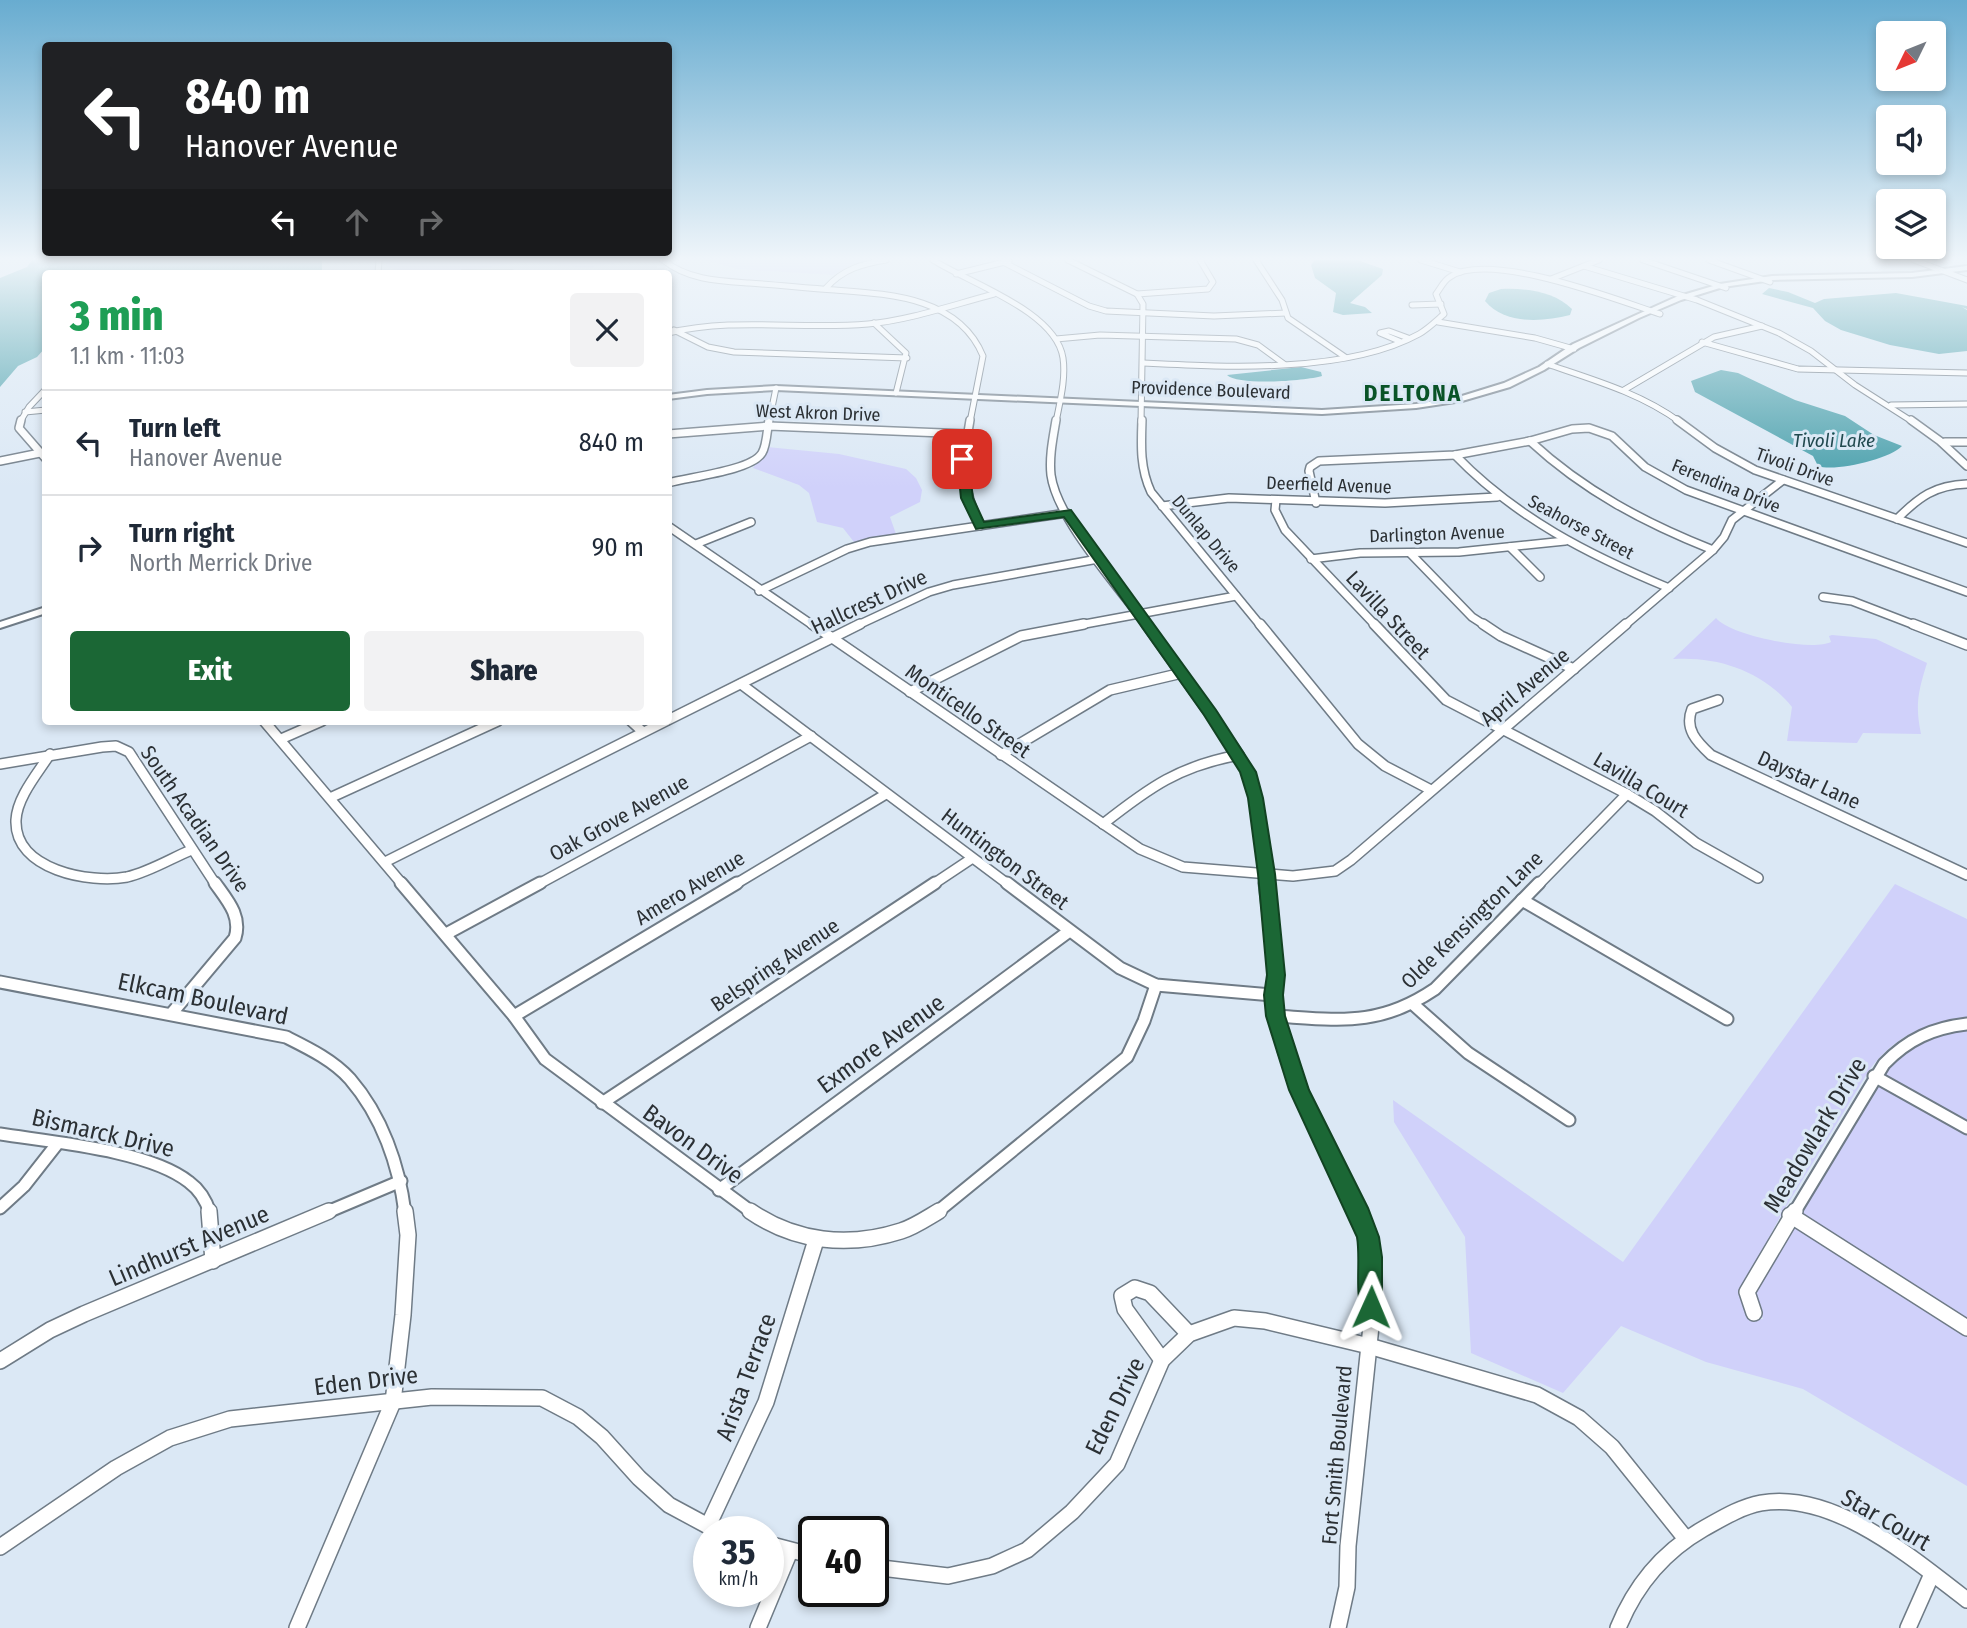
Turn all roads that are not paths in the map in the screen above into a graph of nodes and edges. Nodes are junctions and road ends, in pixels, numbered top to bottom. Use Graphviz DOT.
graph roads {
  1 [pos="682,336"];
  2 [pos="889,336"];
  3 [pos="972,336"];
  4 [pos="1053,336"];
  5 [pos="1089,336"];
  6 [pos="1121,336"];
  7 [pos="1313,336"];
  8 [pos="1387,336"];
  9 [pos="1403,336"];
  10 [pos="1412,336"];
  11 [pos="1523,336"];
  12 [pos="1608,336"];
  13 [pos="1719,336"];
  14 [pos="1782,336"];
  15 [pos="1144,337"];
  16 [pos="1409,338"];
  17 [pos="1056,339"];
  18 [pos="1399,341"];
  19 [pos="1702,342"];
  20 [pos="1574,349"];
  21 [pos="1345,357"];
  22 [pos="906,358"];
  23 [pos="1143,363"];
  24 [pos="1284,365"];
  25 [pos="1548,365"];
  26 [pos="1836,370"];
  27 [pos="1967,373"];
  28 [pos="776,388"];
  29 [pos="1624,390"];
  30 [pos="42,394"];
  31 [pos="896,394"];
  32 [pos="672,397"];
  33 [pos="976,397"];
  34 [pos="1058,400"];
  35 [pos="1967,404"];
  36 [pos="1141,405"];
  37 [pos="1888,405"];
  38 [pos="42,410"];
  39 [pos="25,412"];
  40 [pos="769,426"];
  41 [pos="672,434"];
  42 [pos="968,434"];
  43 [pos="1530,441"];
  44 [pos="1945,442"];
  45 [pos="1967,442"];
  46 [pos="42,453"];
  47 [pos="1455,454"];
  48 [pos="42,455"];
  49 [pos="0,461"];
  50 [pos="1967,466"];
  51 [pos="1783,480"];
  52 [pos="672,482"];
  53 [pos="1967,484"];
  54 [pos="1497,496"];
  55 [pos="1276,500"];
  56 [pos="1316,503"];
  57 [pos="1162,506"];
  58 [pos="1741,512"];
  59 [pos="1067,513"];
  60 [pos="1897,519"];
  61 [pos="751,522"];
  62 [pos="980,526"];
  63 [pos="672,529"];
  64 [pos="1565,541"];
  65 [pos="1967,543"];
  66 [pos="696,544"];
  67 [pos="1510,547"];
  68 [pos="1713,550"];
  69 [pos="1410,553"];
  70 [pos="1098,559"];
  71 [pos="1311,559"];
  72 [pos="1540,577"];
  73 [pos="1669,588"];
  74 [pos="759,591"];
  75 [pos="1967,592"];
  76 [pos="1236,596"];
  77 [pos="1823,597"];
  78 [pos="42,611"];
  79 [pos="1139,613"];
  80 [pos="0,625"];
  81 [pos="831,638"];
  82 [pos="1967,645"];
  83 [pos="1574,669"];
  84 [pos="1182,673"];
  85 [pos="741,684"];
  86 [pos="910,692"];
  87 [pos="1718,700"];
  88 [pos="672,718"];
  89 [pos="268,725"];
  90 [pos="313,725"];
  91 [pos="489,725"];
  92 [pos="635,725"];
  93 [pos="657,725"];
  94 [pos="1501,730"];
  95 [pos="643,732"];
  96 [pos="811,736"];
  97 [pos="281,739"];
  98 [pos="50,754"];
  99 [pos="1001,755"];
  100 [pos="1239,755"];
  101 [pos="0,764"];
  102 [pos="1431,790"];
  103 [pos="886,793"];
  104 [pos="1627,794"];
  105 [pos="332,797"];
  106 [pos="1103,824"];
  107 [pos="191,850"];
  108 [pos="971,859"];
  109 [pos="384,862"];
  110 [pos="1266,874"];
  111 [pos="1967,875"];
  112 [pos="1758,878"];
  113 [pos="1522,900"];
  114 [pos="1069,932"];
  115 [pos="446,934"];
  116 [pos="0,982"];
  117 [pos="1156,985"];
  118 [pos="1273,995"];
  119 [pos="1414,1005"];
  120 [pos="172,1013"];
  121 [pos="514,1016"];
  122 [pos="1276,1016"];
  123 [pos="1727,1019"];
  124 [pos="1967,1024"];
  125 [pos="1874,1076"];
  126 [pos="602,1103"];
  127 [pos="1569,1120"];
  128 [pos="1967,1128"];
  129 [pos="0,1134"];
  130 [pos="57,1144"];
  131 [pos="401,1181"];
  132 [pos="719,1190"];
  133 [pos="0,1208"];
  134 [pos="1790,1214"];
  135 [pos="817,1240"];
  136 [pos="213,1261"];
  137 [pos="1754,1313"];
  138 [pos="1967,1328"];
  139 [pos="1189,1334"];
  140 [pos="1368,1346"];
  141 [pos="1163,1360"];
  142 [pos="0,1361"];
  143 [pos="393,1402"];
  144 [pos="713,1516"];
  145 [pos="693,1518"];
  146 [pos="1686,1539"];
  147 [pos="0,1547"];
  148 [pos="784,1549"];
  149 [pos="790,1551"];
  150 [pos="798,1553"];
  151 [pos="889,1569"];
  152 [pos="1932,1574"];
  153 [pos="1967,1600"];
  154 [pos="296,1628"];
  155 [pos="758,1628"];
  156 [pos="1338,1628"];
  157 [pos="1618,1628"];
  158 [pos="1908,1628"];
  1 -- 22 [label="street"];
  2 -- 22 [label="street"];
  3 -- 33 [label="street"];
  4 -- 17 [label="street"];
  5 -- 17 [label="street"];
  6 -- 15 [label="street"];
  7 -- 21 [label="street"];
  8 -- 18 [label="street"];
  9 -- 16 [label="street"];
  10 -- 16 [label="street"];
  11 -- 20 [label="street"];
  12 -- 20 [label="main road, Providence Boulevard"];
  13 -- 19 [label="street"];
  14 -- 26 [label="street"];
  15 -- 23 [label="street, Dunlap Drive"];
  15 -- 24 [label="street"];
  16 -- 18 [label="street"];
  17 -- 34 [label="street, Fort Smith Boulevard"];
  18 -- 21 [label="street"];
  19 -- 26 [label="street"];
  19 -- 29 [label="street"];
  20 -- 25 [label="main road, Providence Boulevard"];
  21 -- 24 [label="street"];
  22 -- 31 [label="street"];
  23 -- 24 [label="street"];
  23 -- 36 [label="street, Dunlap Drive"];
  25 -- 29 [label="street, Tivoli Drive"];
  25 -- 36 [label="main road, Providence Boulevard"];
  26 -- 27 [label="street"];
  26 -- 37 [label="street"];
  28 -- 31 [label="main road, Providence Boulevard"];
  28 -- 32 [label="main road, Providence Boulevard"];
  28 -- 40 [label="street"];
  29 -- 51 [label="street, Tivoli Drive"];
  30 -- 39 [label="street"];
  31 -- 33 [label="main road, Providence Boulevard"];
  33 -- 34 [label="main road, Providence Boulevard"];
  33 -- 42 [label="street"];
  34 -- 36 [label="main road, Providence Boulevard"];
  34 -- 59 [label="street, Fort Smith Boulevard"];
  35 -- 37 [label="street"];
  36 -- 57 [label="street, Dunlap Drive"];
  37 -- 44 [label="street"];
  38 -- 39 [label="street"];
  39 -- 46 [label="street"];
  40 -- 41 [label="street, West Akron Drive"];
  40 -- 42 [label="street, West Akron Drive"];
  40 -- 52 [label="street"];
  42 -- 62 [label="street"];
  43 -- 47 [label="street, Ferendina Drive"];
  43 -- 58 [label="street, Ferendina Drive"];
  43 -- 68 [label="street"];
  44 -- 45 [label="street"];
  44 -- 50 [label="street"];
  47 -- 54 [label="street, Seahorse Street"];
  47 -- 56 [label="street, Ferendina Drive"];
  48 -- 49 [label="street"];
  51 -- 58 [label="street, April Avenue"];
  51 -- 60 [label="street, Tivoli Drive"];
  53 -- 60 [label="street"];
  54 -- 56 [label="street, Deerfield Avenue"];
  54 -- 64 [label="street, Seahorse Street"];
  55 -- 56 [label="street, Deerfield Avenue"];
  55 -- 57 [label="street, Deerfield Avenue"];
  55 -- 71 [label="street, Lavilla Street"];
  57 -- 76 [label="street, Dunlap Drive"];
  58 -- 68 [label="street, April Avenue"];
  58 -- 75 [label="street, Ferendina Drive"];
  59 -- 62 [label="street"];
  59 -- 70 [label="street, Fort Smith Boulevard"];
  60 -- 65 [label="street, Tivoli Drive"];
  61 -- 66 [label="street"];
  62 -- 74 [label="street"];
  63 -- 66 [label="street, Monticello Street"];
  64 -- 67 [label="street, Darlington Avenue"];
  64 -- 73 [label="street, Seahorse Street"];
  66 -- 74 [label="street, Monticello Street"];
  67 -- 69 [label="street, Darlington Avenue"];
  67 -- 72 [label="street"];
  68 -- 73 [label="street, April Avenue"];
  69 -- 71 [label="street, Darlington Avenue"];
  69 -- 83 [label="street"];
  70 -- 79 [label="street, Fort Smith Boulevard"];
  70 -- 81 [label="street, Hallcrest Drive"];
  71 -- 94 [label="street, Lavilla Street"];
  73 -- 83 [label="street, April Avenue"];
  74 -- 81 [label="street, Monticello Street"];
  76 -- 79 [label="street"];
  76 -- 102 [label="street, Dunlap Drive"];
  77 -- 82 [label="street"];
  78 -- 80 [label="main road"];
  79 -- 84 [label="street, Fort Smith Boulevard"];
  79 -- 86 [label="street"];
  81 -- 85 [label="street, Hallcrest Drive"];
  81 -- 86 [label="street, Monticello Street"];
  83 -- 94 [label="street, April Avenue"];
  84 -- 99 [label="street"];
  84 -- 100 [label="street, Fort Smith Boulevard"];
  85 -- 88 [label="street, Hallcrest Drive"];
  85 -- 96 [label="street, Huntington Street"];
  86 -- 99 [label="street, Monticello Street"];
  87 -- 111 [label="street, Daystar Lane"];
  89 -- 97 [label="street, Bavon Drive"];
  90 -- 97 [label="street"];
  91 -- 105 [label="street"];
  92 -- 95 [label="street"];
  93 -- 95 [label="street, Hallcrest Drive"];
  94 -- 102 [label="street, April Avenue"];
  94 -- 104 [label="street, Lavilla Court"];
  95 -- 109 [label="street, Hallcrest Drive"];
  96 -- 103 [label="street, Huntington Street"];
  96 -- 115 [label="street, Oak Grove Avenue"];
  97 -- 105 [label="street, Bavon Drive"];
  98 -- 101 [label="street, South Acadian Drive"];
  98 -- 107 [label="street, South Acadian Drive"];
  98 -- 107 [label="street"];
  99 -- 106 [label="street, Monticello Street"];
  100 -- 106 [label="street"];
  100 -- 110 [label="street, Fort Smith Boulevard"];
  102 -- 110 [label="street, April Avenue"];
  103 -- 108 [label="street, Huntington Street"];
  103 -- 121 [label="street, Amero Avenue"];
  104 -- 112 [label="street, Lavilla Court"];
  104 -- 113 [label="street, Olde Kensington Lane"];
  105 -- 109 [label="street, Bavon Drive"];
  106 -- 110 [label="street, Monticello Street"];
  107 -- 120 [label="street, South Acadian Drive"];
  108 -- 114 [label="street, Huntington Street"];
  108 -- 126 [label="street, Belspring Avenue"];
  109 -- 115 [label="street, Bavon Drive"];
  110 -- 118 [label="street, Fort Smith Boulevard"];
  113 -- 119 [label="street, Olde Kensington Lane"];
  113 -- 123 [label="street"];
  114 -- 117 [label="street, Huntington Street"];
  114 -- 132 [label="street, Exmore Avenue"];
  115 -- 121 [label="street, Bavon Drive"];
  116 -- 120 [label="street, Elkcam Boulevard"];
  117 -- 118 [label="street, Huntington Street"];
  117 -- 135 [label="street, Bavon Drive"];
  118 -- 122 [label="street, Fort Smith Boulevard"];
  119 -- 122 [label="street, Olde Kensington Lane"];
  119 -- 127 [label="street"];
  120 -- 131 [label="street, Elkcam Boulevard"];
  121 -- 126 [label="street, Bavon Drive"];
  122 -- 140 [label="street, Fort Smith Boulevard"];
  124 -- 125 [label="street, Meadowlark Drive"];
  125 -- 128 [label="street"];
  125 -- 134 [label="street, Meadowlark Drive"];
  126 -- 132 [label="street, Bavon Drive"];
  129 -- 130 [label="street, Bismarck Drive"];
  130 -- 133 [label="street"];
  130 -- 136 [label="street, Bismarck Drive"];
  131 -- 136 [label="street, Lindhurst Avenue"];
  131 -- 143 [label="street, Elkcam Boulevard"];
  132 -- 135 [label="street, Bavon Drive"];
  134 -- 137 [label="street, Meadowlark Drive"];
  134 -- 138 [label="street"];
  135 -- 144 [label="street, Arista Terrace"];
  136 -- 142 [label="street, Lindhurst Avenue"];
  139 -- 140 [label="street, Eden Drive"];
  139 -- 141 [label="street, Eden Drive"];
  139 -- 141 [label="street"];
  140 -- 146 [label="street, Eden Drive"];
  140 -- 156 [label="street, Fort Smith Boulevard"];
  141 -- 151 [label="street, Eden Drive"];
  143 -- 145 [label="street, Eden Drive"];
  143 -- 147 [label="street, Eden Drive"];
  143 -- 154 [label="street, Elkcam Boulevard"];
  146 -- 152 [label="street, Star Court"];
  146 -- 157 [label="street, Star Court"];
  148 -- 149 [label="street"];
  149 -- 150 [label="street"];
  149 -- 155 [label="street"];
  152 -- 153 [label="street, Star Court"];
  152 -- 158 [label="street"];
}
